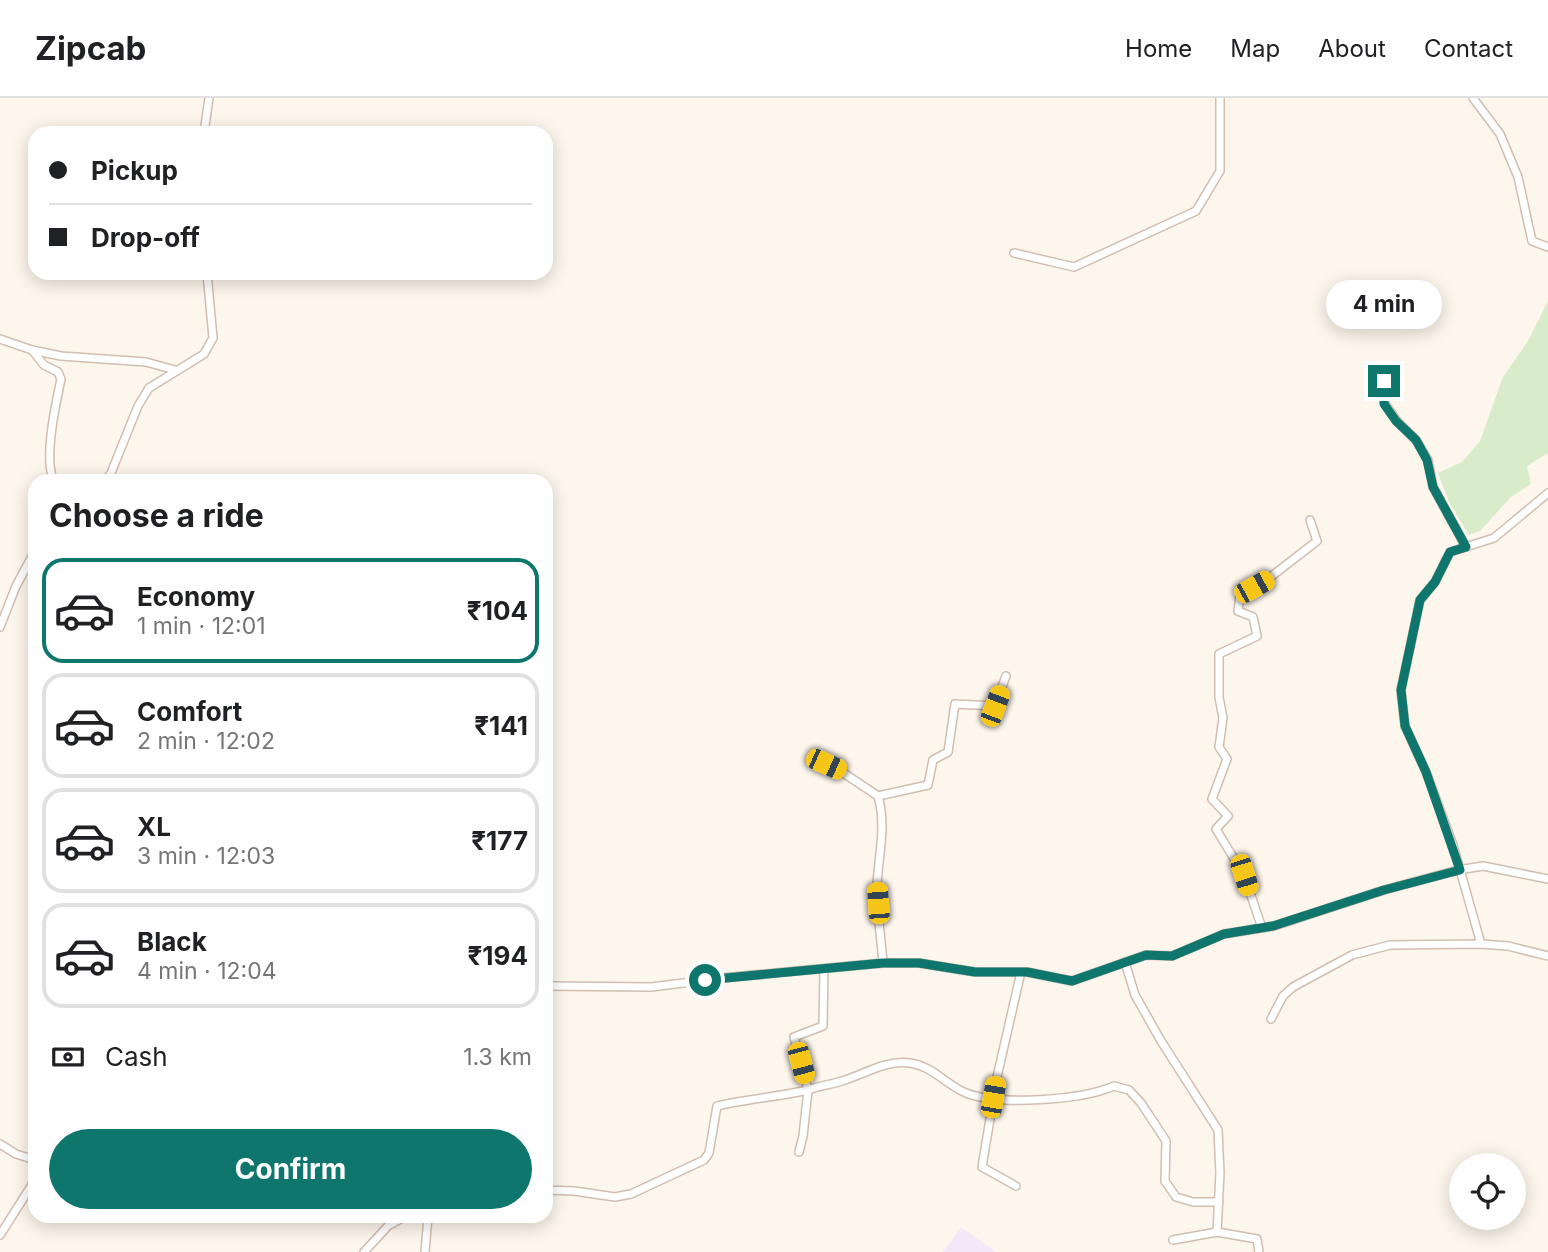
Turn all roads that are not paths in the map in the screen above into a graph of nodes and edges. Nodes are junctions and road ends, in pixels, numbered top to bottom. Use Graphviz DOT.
graph roads {
  1 [pos="209,98"];
  2 [pos="1220,98"];
  3 [pos="1473,98"];
  4 [pos="205,126"];
  5 [pos="1548,247"];
  6 [pos="1014,253"];
  7 [pos="209,280"];
  8 [pos="0,339"];
  9 [pos="32,350"];
  10 [pos="175,370"];
  11 [pos="1384,381"];
  12 [pos="51,474"];
  13 [pos="110,474"];
  14 [pos="1548,494"];
  15 [pos="1310,520"];
  16 [pos="1466,547"];
  17 [pos="28,564"];
  18 [pos="0,627"];
  19 [pos="1006,676"];
  20 [pos="812,758"];
  21 [pos="878,796"];
  22 [pos="1460,870"];
  23 [pos="1548,879"];
  24 [pos="1262,928"];
  25 [pos="1481,944"];
  26 [pos="1548,957"];
  27 [pos="1125,962"];
  28 [pos="883,963"];
  29 [pos="824,970"];
  30 [pos="1021,972"];
  31 [pos="553,986"];
  32 [pos="1271,1019"];
  33 [pos="808,1090"];
  34 [pos="993,1097"];
  35 [pos="0,1144"];
  36 [pos="799,1152"];
  37 [pos="28,1158"];
  38 [pos="1016,1186"];
  39 [pos="553,1190"];
  40 [pos="28,1191"];
  41 [pos="1219,1202"];
  42 [pos="393,1223"];
  43 [pos="427,1223"];
  44 [pos="1217,1233"];
  45 [pos="0,1236"];
  46 [pos="1173,1240"];
  47 [pos="364,1252"];
  48 [pos="425,1252"];
  49 [pos="1259,1252"];
  1 -- 4 [label="street"];
  2 -- 6 [label="street"];
  3 -- 5 [label="street"];
  7 -- 10 [label="street"];
  8 -- 9 [label="street"];
  9 -- 10 [label="street"];
  9 -- 12 [label="street"];
  10 -- 13 [label="street"];
  11 -- 16 [label="street"];
  14 -- 16 [label="street"];
  15 -- 24 [label="street"];
  16 -- 22 [label="street"];
  17 -- 18 [label="street"];
  19 -- 21 [label="street"];
  20 -- 21 [label="street"];
  21 -- 28 [label="street"];
  22 -- 23 [label="street"];
  22 -- 24 [label="street"];
  22 -- 25 [label="street"];
  24 -- 27 [label="street"];
  25 -- 26 [label="street"];
  25 -- 32 [label="street"];
  27 -- 30 [label="street"];
  27 -- 41 [label="street"];
  28 -- 29 [label="street"];
  28 -- 30 [label="street"];
  29 -- 31 [label="street"];
  29 -- 33 [label="street"];
  30 -- 34 [label="street"];
  33 -- 34 [label="street"];
  33 -- 36 [label="street"];
  33 -- 39 [label="street"];
  34 -- 38 [label="street"];
  34 -- 41 [label="street"];
  35 -- 37 [label="street"];
  40 -- 45 [label="street"];
  41 -- 44 [label="street"];
  42 -- 47 [label="street"];
  43 -- 48 [label="street"];
  44 -- 46 [label="street"];
  44 -- 49 [label="street"];
}
